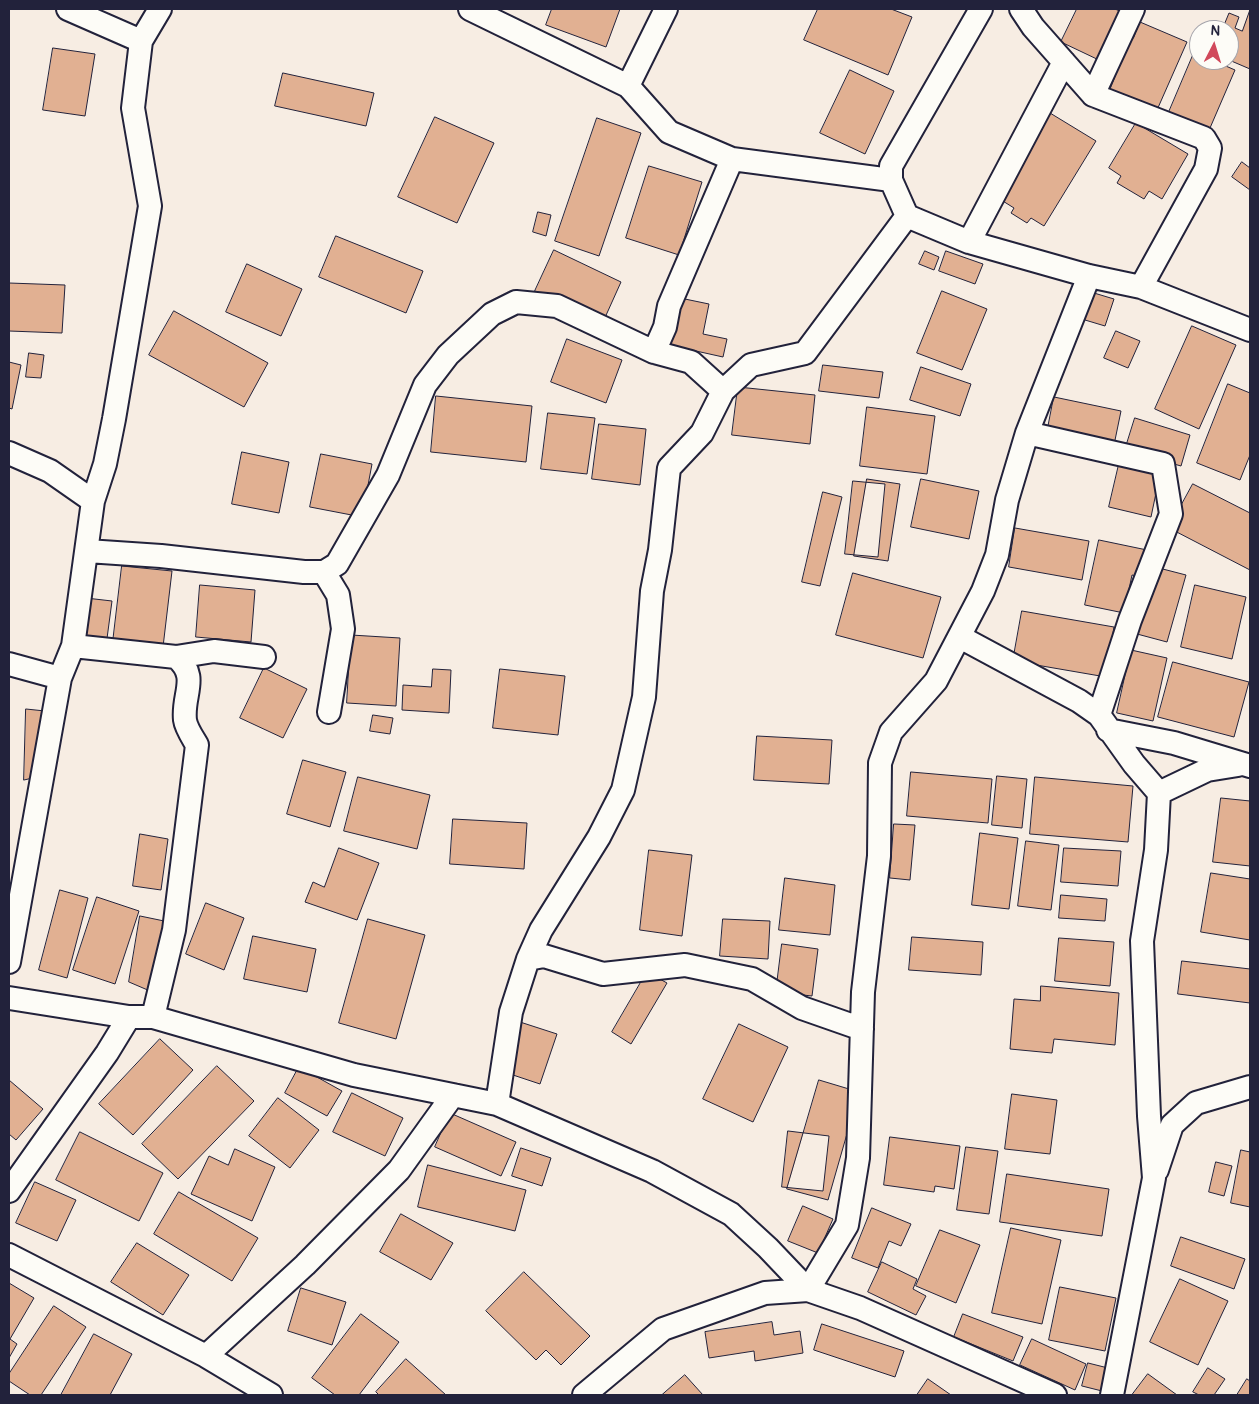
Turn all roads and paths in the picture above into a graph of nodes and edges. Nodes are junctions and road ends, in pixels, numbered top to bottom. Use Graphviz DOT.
graph roads {
  1 [pos="68,9"];
  2 [pos="160,9"];
  3 [pos="470,9"];
  4 [pos="666,9"];
  5 [pos="981,9"];
  6 [pos="1021,9"];
  7 [pos="1133,9"];
  8 [pos="141,41"];
  9 [pos="1064,62"];
  10 [pos="628,86"];
  11 [pos="1093,95"];
  12 [pos="732,159"];
  13 [pos="891,180"];
  14 [pos="907,216"];
  15 [pos="969,242"];
  16 [pos="1089,276"];
  17 [pos="1141,287"];
  18 [pos="1250,330"];
  19 [pos="654,352"];
  20 [pos="723,391"];
  21 [pos="1027,433"];
  22 [pos="9,454"];
  23 [pos="93,500"];
  24 [pos="87,551"];
  25 [pos="324,572"];
  26 [pos="960,637"];
  27 [pos="73,646"];
  28 [pos="176,657"];
  29 [pos="264,657"];
  30 [pos="9,664"];
  31 [pos="60,678"];
  32 [pos="329,712"];
  33 [pos="1104,723"];
  34 [pos="1246,765"];
  35 [pos="1159,792"];
  36 [pos="528,959"];
  37 [pos="9,962"];
  38 [pos="9,998"];
  39 [pos="129,1017"];
  40 [pos="153,1017"];
  41 [pos="862,1029"];
  42 [pos="1250,1087"];
  43 [pos="453,1095"];
  44 [pos="497,1104"];
  45 [pos="1154,1178"];
  46 [pos="9,1192"];
  47 [pos="9,1255"];
  48 [pos="808,1290"];
  49 [pos="206,1356"];
  50 [pos="271,1395"];
  51 [pos="584,1395"];
  52 [pos="1055,1395"];
  53 [pos="1112,1395"];
  1 -- 8 [label="street"];
  2 -- 8 [label="street"];
  3 -- 10 [label="street"];
  4 -- 10 [label="street"];
  5 -- 13 [label="street"];
  6 -- 9 [label="street"];
  7 -- 11 [label="street"];
  8 -- 23 [label="street"];
  9 -- 11 [label="street"];
  9 -- 15 [label="street"];
  10 -- 12 [label="street"];
  11 -- 17 [label="street"];
  12 -- 13 [label="street"];
  12 -- 19 [label="street"];
  13 -- 14 [label="street"];
  14 -- 15 [label="street"];
  14 -- 20 [label="street"];
  15 -- 16 [label="street"];
  16 -- 17 [label="street"];
  16 -- 21 [label="street"];
  17 -- 18 [label="street"];
  19 -- 20 [label="street"];
  19 -- 25 [label="street"];
  20 -- 36 [label="street"];
  21 -- 26 [label="street"];
  21 -- 33 [label="street"];
  22 -- 23 [label="street"];
  23 -- 24 [label="street"];
  24 -- 25 [label="street"];
  24 -- 27 [label="street"];
  25 -- 32 [label="street"];
  26 -- 33 [label="street"];
  26 -- 41 [label="street"];
  27 -- 28 [label="street"];
  27 -- 31 [label="street"];
  28 -- 29 [label="street"];
  28 -- 40 [label="street"];
  30 -- 31 [label="street"];
  31 -- 37 [label="street"];
  33 -- 34 [label="street"];
  33 -- 35 [label="street"];
  34 -- 35 [label="street"];
  35 -- 45 [label="street"];
  36 -- 41 [label="street"];
  36 -- 44 [label="street"];
  38 -- 39 [label="street"];
  39 -- 40 [label="street"];
  39 -- 46 [label="street"];
  40 -- 43 [label="street"];
  41 -- 48 [label="street"];
  42 -- 45 [label="street"];
  43 -- 44 [label="street"];
  43 -- 49 [label="street"];
  44 -- 48 [label="street"];
  45 -- 53 [label="street"];
  47 -- 49 [label="street"];
  48 -- 51 [label="street"];
  48 -- 52 [label="street"];
  49 -- 50 [label="street"];
}
